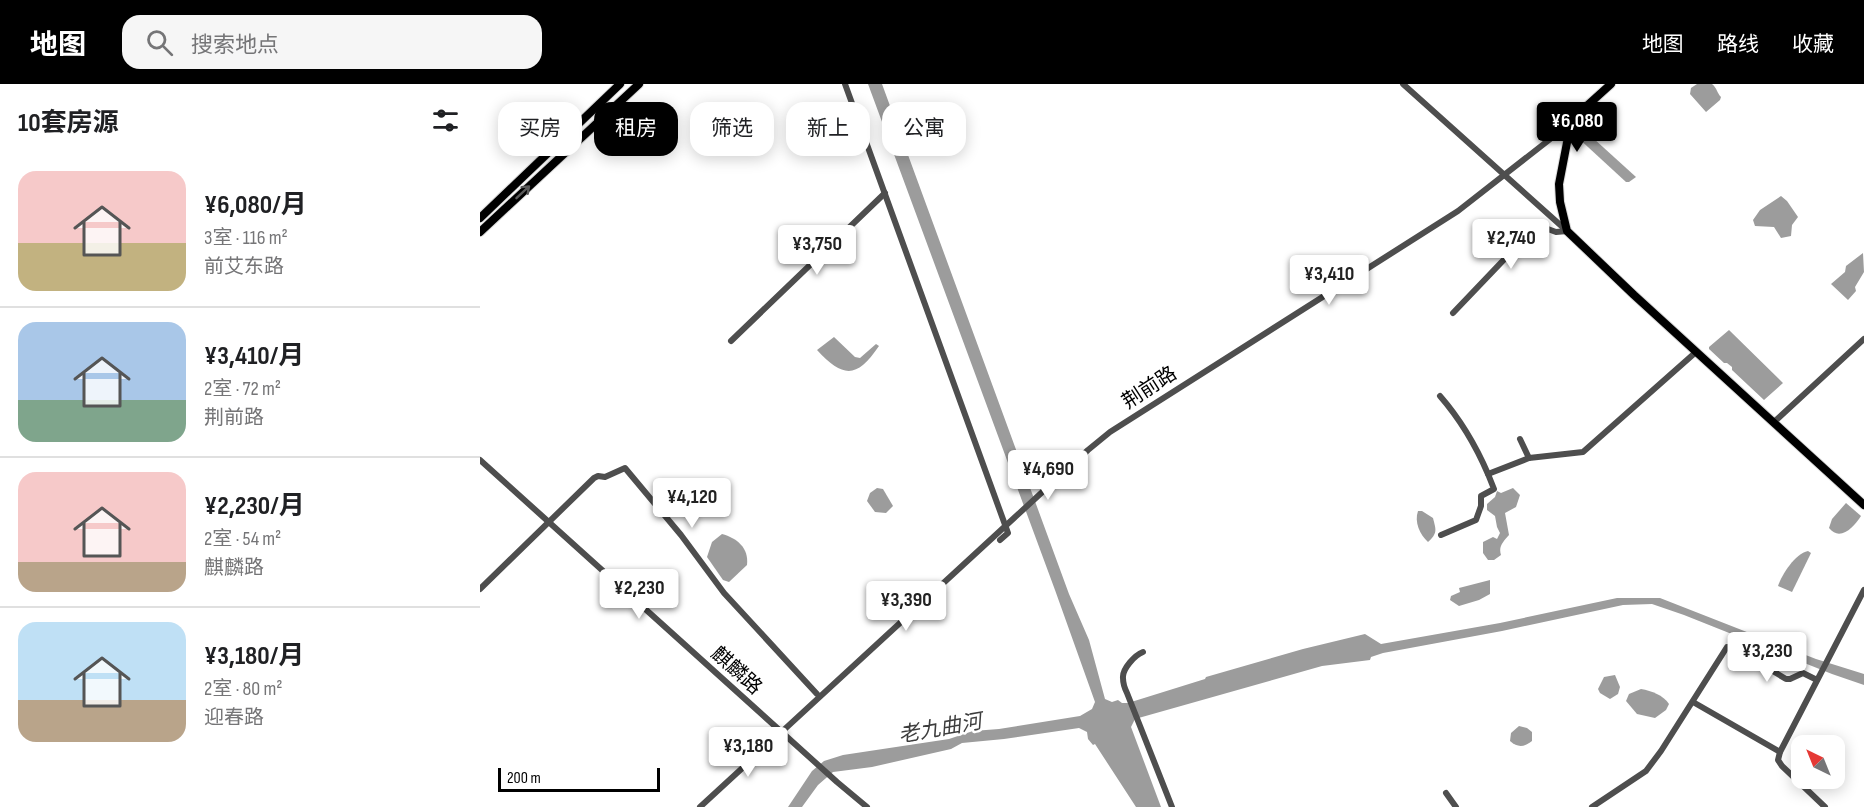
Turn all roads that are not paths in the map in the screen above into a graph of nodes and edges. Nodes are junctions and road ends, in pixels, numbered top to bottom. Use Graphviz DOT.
graph roads {
  1 [pos="620,84"];
  2 [pos="639,84"];
  3 [pos="845,84"];
  4 [pos="1403,84"];
  5 [pos="1611,84"];
  6 [pos="1574,120"];
  7 [pos="1504,176"];
  8 [pos="885,193"];
  9 [pos="480,218"];
  10 [pos="1567,231"];
  11 [pos="480,232"];
  12 [pos="1453,313"];
  13 [pos="1864,339"];
  14 [pos="731,341"];
  15 [pos="1696,352"];
  16 [pos="1440,396"];
  17 [pos="1774,422"];
  18 [pos="1520,439"];
  19 [pos="1529,458"];
  20 [pos="480,460"];
  21 [pos="1488,474"];
  22 [pos="1864,505"];
  23 [pos="549,522"];
  24 [pos="1005,525"];
  25 [pos="1441,535"];
  26 [pos="1000,540"];
  27 [pos="480,589"];
  28 [pos="1864,590"];
  29 [pos="1143,652"];
  30 [pos="1818,677"];
  31 [pos="817,694"];
  32 [pos="1693,702"];
  33 [pos="780,731"];
  34 [pos="1780,752"];
  35 [pos="1446,793"];
  36 [pos="700,807"];
  37 [pos="867,807"];
  38 [pos="1172,807"];
  39 [pos="1456,807"];
  40 [pos="1592,807"];
  41 [pos="1825,807"];
  1 -- 9 [label="main road"];
  11 -- 2 [label="main road, one-way"];
  3 -- 8 [label="street"];
  4 -- 7 [label="street"];
  5 -- 6 [label="main road"];
  6 -- 7 [label="street, 荆前路"];
  6 -- 10 [label="main road"];
  7 -- 10 [label="street"];
  7 -- 24 [label="street, 荆前路"];
  8 -- 14 [label="street"];
  8 -- 24 [label="street"];
  10 -- 12 [label="street"];
  10 -- 15 [label="main road"];
  13 -- 17 [label="street"];
  15 -- 17 [label="main road"];
  15 -- 19 [label="street"];
  16 -- 21 [label="street"];
  17 -- 22 [label="main road"];
  18 -- 19 [label="street"];
  19 -- 21 [label="street"];
  20 -- 23 [label="street, 麒麟路"];
  21 -- 25 [label="street"];
  23 -- 27 [label="street"];
  23 -- 31 [label="street"];
  23 -- 33 [label="street, 麒麟路"];
  24 -- 26 [label="street"];
  24 -- 33 [label="street, 荆前路"];
  28 -- 30 [label="street"];
  29 -- 38 [label="street"];
  30 -- 32 [label="street"];
  30 -- 34 [label="street"];
  32 -- 34 [label="street"];
  32 -- 40 [label="street"];
  33 -- 36 [label="street, 荆前路"];
  33 -- 37 [label="street, 麒麟路"];
  34 -- 41 [label="street"];
  35 -- 39 [label="street"];
}
